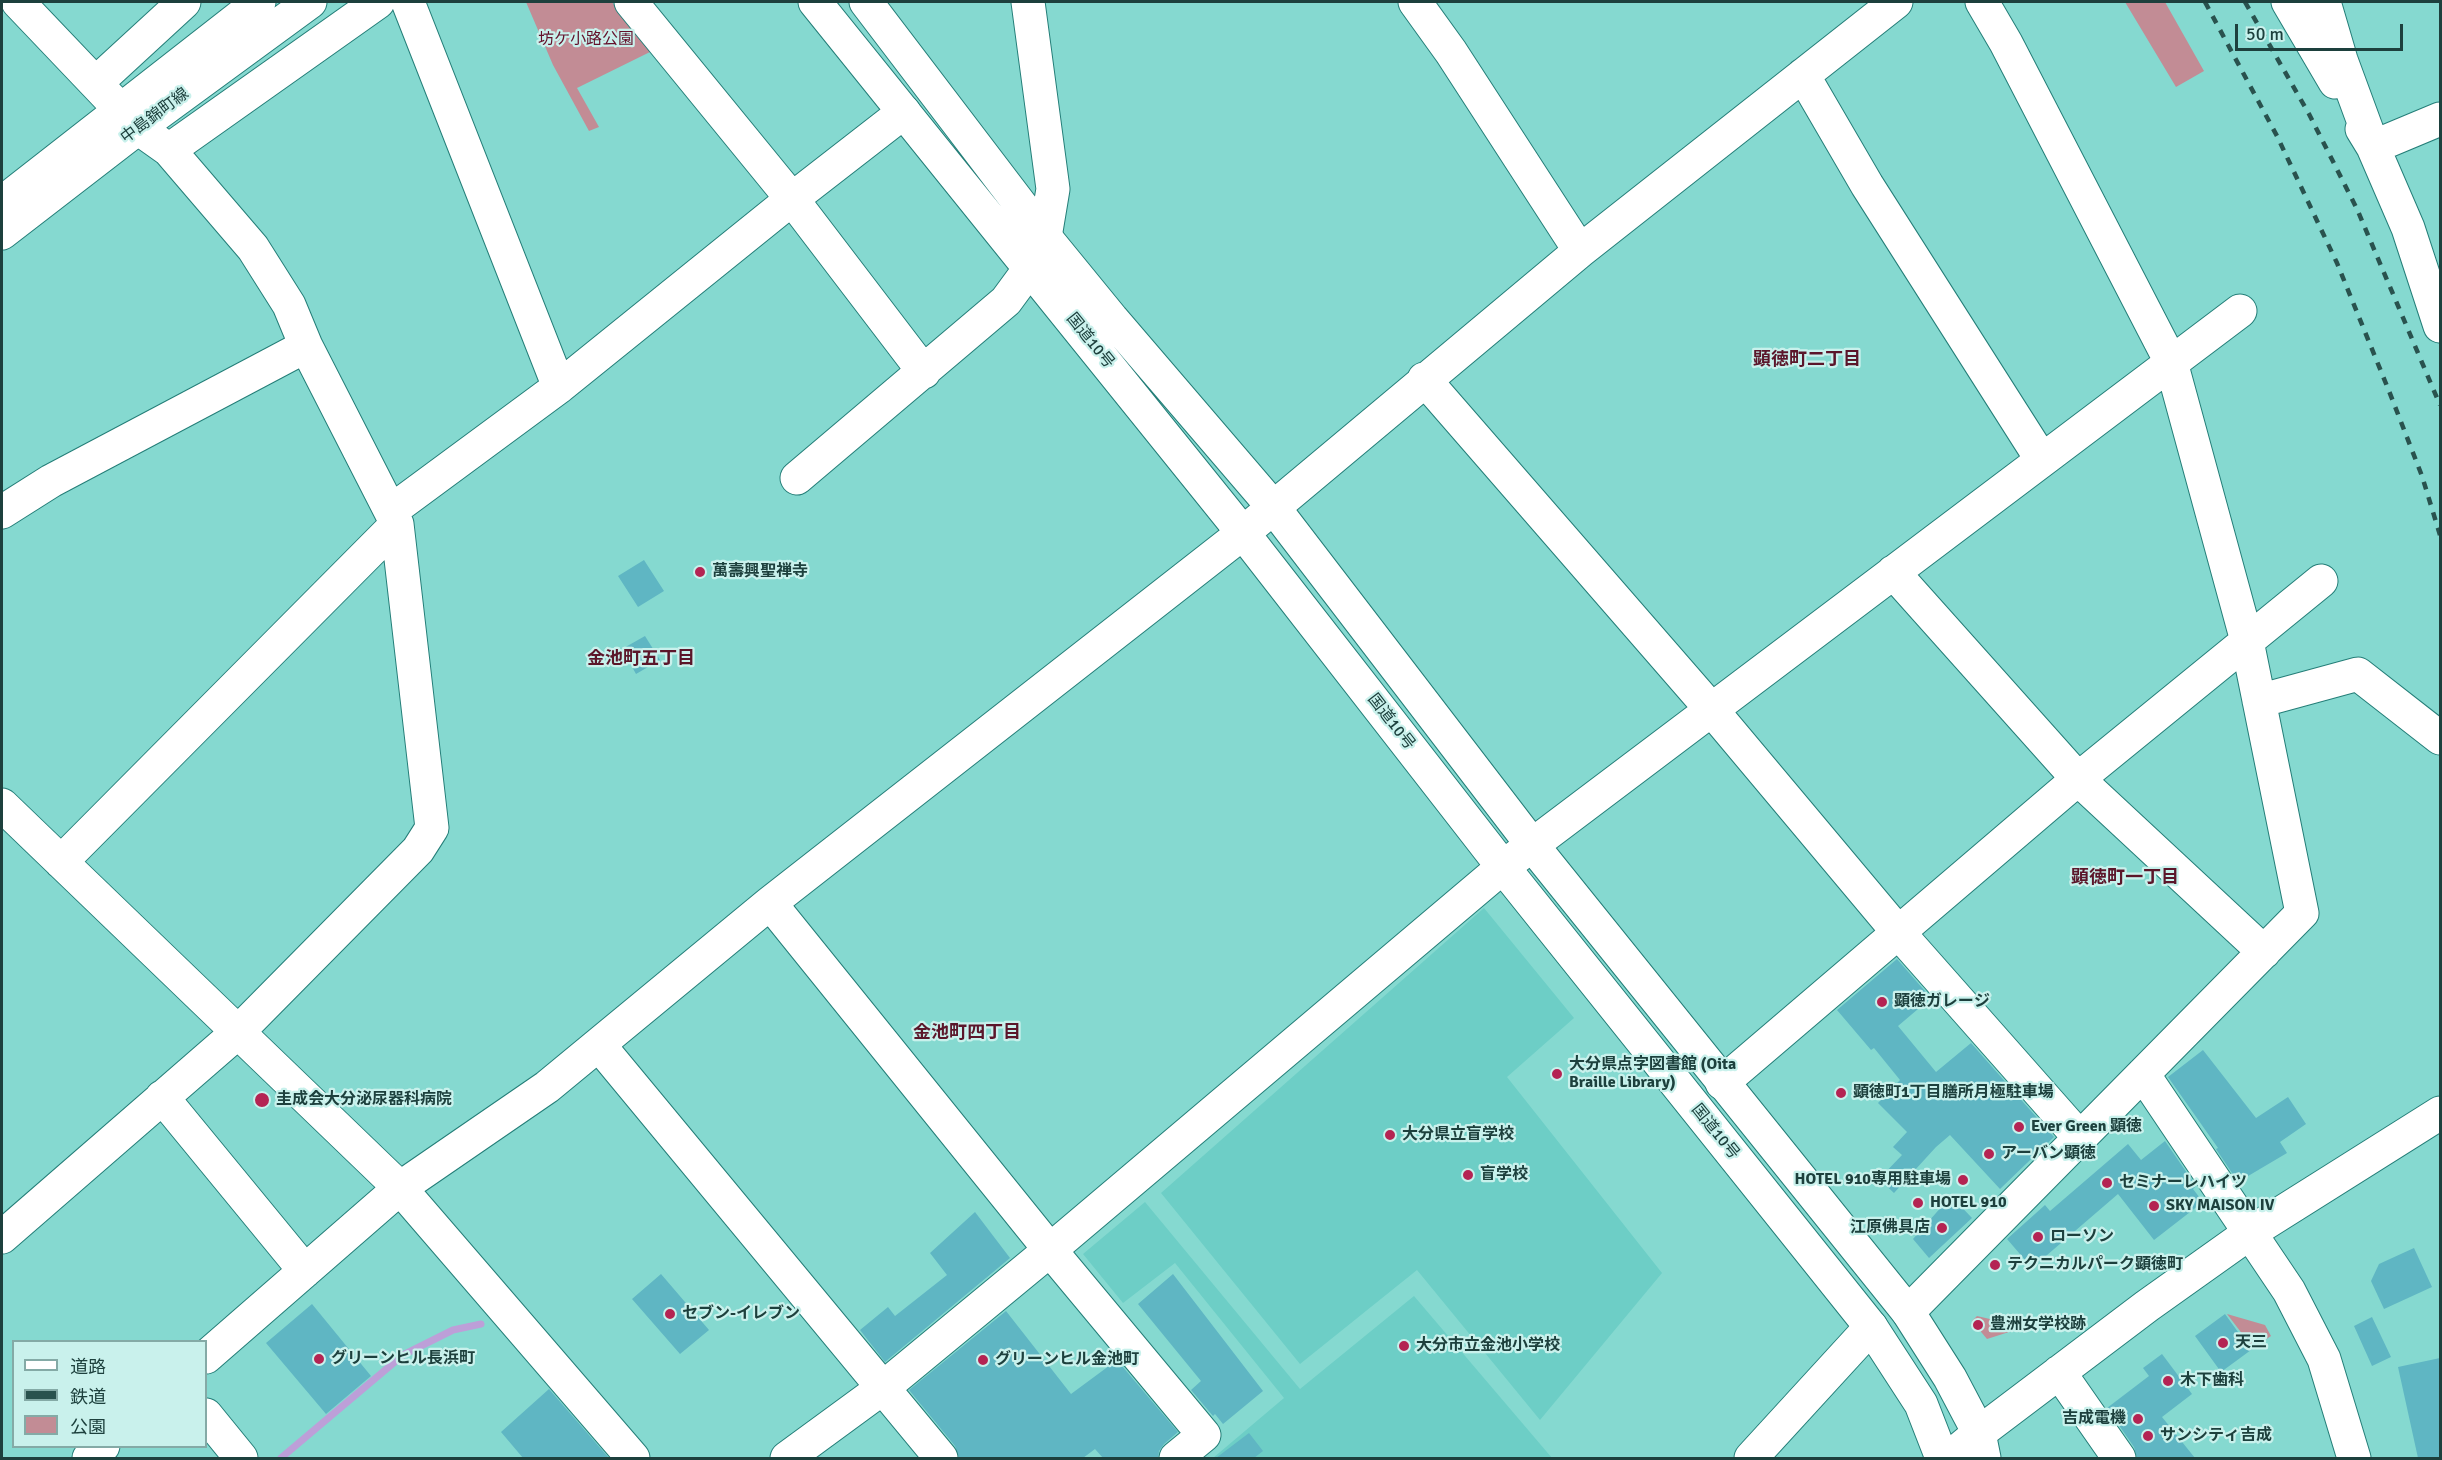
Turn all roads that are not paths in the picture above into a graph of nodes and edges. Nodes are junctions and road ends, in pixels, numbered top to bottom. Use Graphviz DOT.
graph roads {
  1 [pos="18,2"];
  2 [pos="184,2"];
  3 [pos="259,2"];
  4 [pos="310,2"];
  5 [pos="378,2"];
  6 [pos="408,2"];
  7 [pos="631,2"];
  8 [pos="816,2"];
  9 [pos="866,2"];
  10 [pos="1414,2"];
  11 [pos="1896,2"];
  12 [pos="1982,2"];
  13 [pos="2288,2"];
  14 [pos="2324,2"];
  15 [pos="1031,3"];
  16 [pos="1803,75"];
  17 [pos="96,83"];
  18 [pos="904,112"];
  19 [pos="129,118"];
  20 [pos="2440,119"];
  21 [pos="2373,147"];
  22 [pos="169,150"];
  23 [pos="792,199"];
  24 [pos="2,203"];
  25 [pos="2,233"];
  26 [pos="1045,237"];
  27 [pos="1580,251"];
  28 [pos="1031,267"];
  29 [pos="2240,311"];
  30 [pos="2440,326"];
  31 [pos="306,346"];
  32 [pos="2172,362"];
  33 [pos="924,372"];
  34 [pos="1424,379"];
  35 [pos="559,387"];
  36 [pos="2042,460"];
  37 [pos="797,478"];
  38 [pos="1274,508"];
  39 [pos="2,512"];
  40 [pos="394,517"];
  41 [pos="1243,532"];
  42 [pos="1893,572"];
  43 [pos="2321,582"];
  44 [pos="2247,641"];
  45 [pos="2259,701"];
  46 [pos="1712,709"];
  47 [pos="2440,738"];
  48 [pos="2078,779"];
  49 [pos="2,805"];
  50 [pos="1533,846"];
  51 [pos="61,862"];
  52 [pos="1503,867"];
  53 [pos="770,903"];
  54 [pos="1898,932"];
  55 [pos="2264,952"];
  56 [pos="238,1032"];
  57 [pos="599,1045"];
  58 [pos="2143,1074"];
  59 [pos="1722,1083"];
  60 [pos="162,1097"];
  61 [pos="2440,1113"];
  62 [pos="2080,1138"];
  63 [pos="400,1188"];
  64 [pos="2251,1232"];
  65 [pos="2,1237"];
  66 [pos="1050,1250"];
  67 [pos="305,1271"];
  68 [pos="1908,1312"];
  69 [pos="1871,1327"];
  70 [pos="207,1356"];
  71 [pos="2059,1372"];
  72 [pos="884,1387"];
  73 [pos="207,1416"];
  74 [pos="1981,1446"];
  75 [pos="101,1448"];
  76 [pos="89,1458"];
  77 [pos="241,1458"];
  78 [pos="633,1458"];
  79 [pos="787,1458"];
  80 [pos="941,1458"];
  81 [pos="1176,1458"];
  82 [pos="1751,1458"];
  83 [pos="1942,1458"];
  84 [pos="1949,1458"];
  85 [pos="2119,1458"];
  86 [pos="2354,1458"];
  1 -- 17 [label="main road"];
  2 -- 17 [label="main road"];
  3 -- 19 [label="main road, 中島錦町線"];
  4 -- 19 [label="main road, 中島錦町線"];
  5 -- 22 [label="main road"];
  6 -- 35 [label="main road"];
  7 -- 23 [label="main road"];
  8 -- 18 [label="main road, 国道10号"];
  9 -- 26 [label="main road, 国道10号"];
  10 -- 27 [label="main road"];
  11 -- 16 [label="main road"];
  12 -- 32 [label="main road"];
  13 -- 21 [label="main road"];
  14 -- 21 [label="main road"];
  15 -- 26 [label="main road"];
  16 -- 27 [label="main road"];
  16 -- 36 [label="main road"];
  17 -- 19 [label="main road"];
  18 -- 23 [label="main road"];
  18 -- 28 [label="main road, 国道10号"];
  19 -- 22 [label="main road"];
  19 -- 24 [label="main road, 中島錦町線"];
  19 -- 25 [label="main road, 中島錦町線"];
  20 -- 21 [label="main road"];
  21 -- 30 [label="main road"];
  22 -- 31 [label="main road"];
  23 -- 33 [label="main road"];
  23 -- 35 [label="main road"];
  26 -- 28 [label="main road"];
  26 -- 38 [label="main road, 国道10号"];
  27 -- 34 [label="main road"];
  28 -- 33 [label="main road"];
  28 -- 41 [label="main road, 国道10号"];
  29 -- 32 [label="main road"];
  31 -- 39 [label="main road"];
  31 -- 40 [label="main road"];
  32 -- 36 [label="main road"];
  32 -- 44 [label="main road"];
  33 -- 37 [label="main road"];
  34 -- 38 [label="main road"];
  34 -- 46 [label="main road"];
  35 -- 40 [label="main road"];
  36 -- 42 [label="main road"];
  38 -- 41 [label="main road"];
  38 -- 50 [label="main road, 国道10号"];
  40 -- 51 [label="main road"];
  40 -- 56 [label="main road"];
  41 -- 52 [label="main road, 国道10号"];
  41 -- 53 [label="main road"];
  42 -- 46 [label="main road"];
  42 -- 48 [label="main road"];
  43 -- 44 [label="main road"];
  44 -- 45 [label="main road"];
  44 -- 48 [label="main road"];
  45 -- 47 [label="main road"];
  45 -- 55 [label="main road"];
  46 -- 50 [label="main road"];
  46 -- 54 [label="main road"];
  48 -- 54 [label="main road"];
  48 -- 55 [label="main road"];
  49 -- 51 [label="main road"];
  50 -- 52 [label="main road"];
  50 -- 59 [label="main road, 国道10号"];
  51 -- 56 [label="main road"];
  52 -- 66 [label="main road"];
  52 -- 69 [label="main road, 国道10号"];
  53 -- 57 [label="main road"];
  53 -- 66 [label="main road"];
  54 -- 59 [label="main road"];
  54 -- 62 [label="main road"];
  55 -- 58 [label="main road"];
  56 -- 60 [label="main road"];
  56 -- 63 [label="main road"];
  57 -- 63 [label="main road"];
  57 -- 72 [label="main road"];
  58 -- 62 [label="main road"];
  58 -- 64 [label="main road"];
  59 -- 68 [label="main road, 国道10号"];
  60 -- 65 [label="main road"];
  60 -- 67 [label="main road"];
  61 -- 64 [label="main road"];
  62 -- 68 [label="main road"];
  63 -- 67 [label="main road"];
  63 -- 78 [label="main road"];
  64 -- 71 [label="main road"];
  64 -- 86 [label="main road"];
  66 -- 72 [label="main road"];
  66 -- 81 [label="main road"];
  67 -- 70 [label="main road"];
  68 -- 74 [label="main road, 国道10号"];
  69 -- 82 [label="main road"];
  69 -- 83 [label="main road, 国道10号"];
  71 -- 74 [label="main road"];
  71 -- 85 [label="main road"];
  72 -- 79 [label="main road"];
  72 -- 80 [label="main road"];
  73 -- 77 [label="main road"];
  74 -- 84 [label="main road"];
  75 -- 76 [label="main road"];
}
